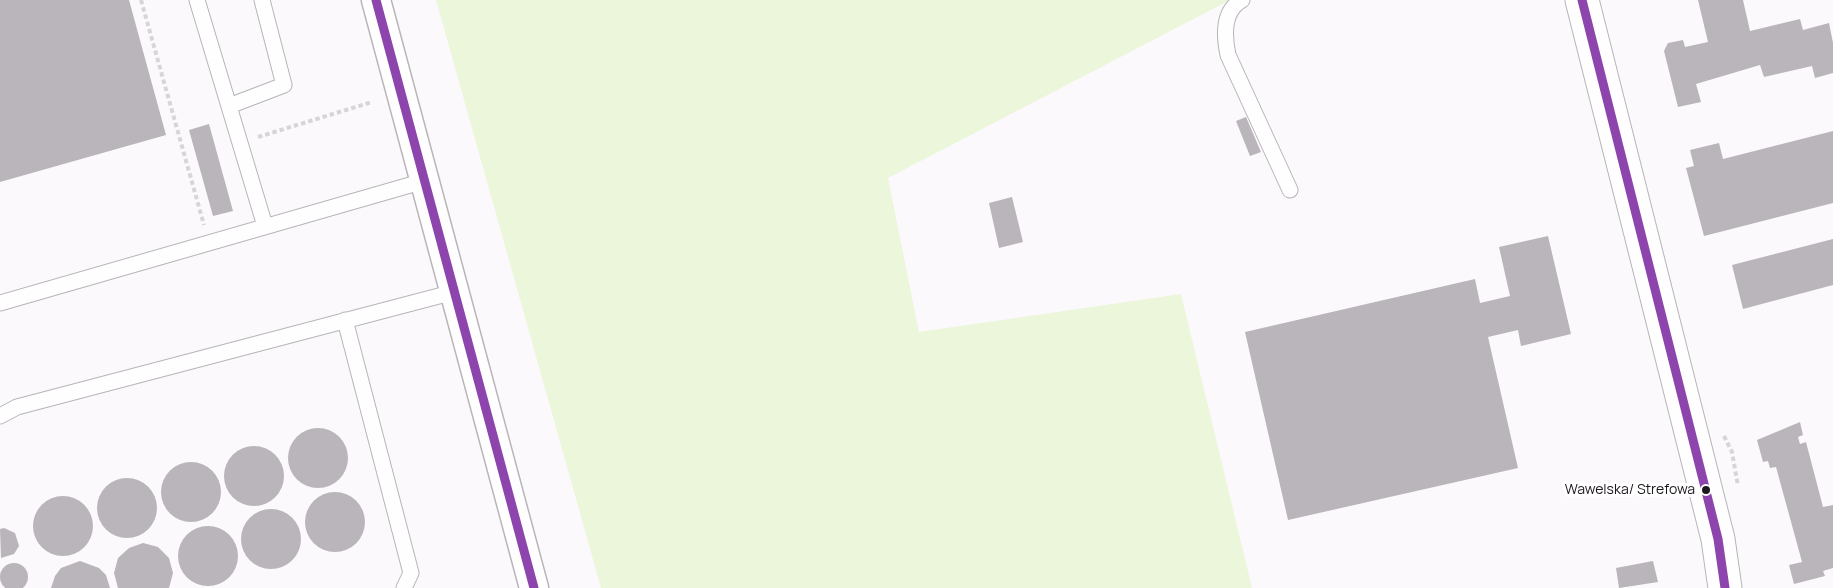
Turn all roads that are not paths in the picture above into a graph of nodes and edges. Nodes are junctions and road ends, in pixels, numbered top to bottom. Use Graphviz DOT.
graph roads {
  1 [pos="197,0"];
  2 [pos="262,0"];
  3 [pos="376,0"];
  4 [pos="1242,0"];
  5 [pos="1582,0"];
  6 [pos="229,106"];
  7 [pos="424,181"];
  8 [pos="1290,190"];
  9 [pos="265,226"];
  10 [pos="454,292"];
  11 [pos="0,303"];
  12 [pos="345,320"];
  13 [pos="0,416"];
  14 [pos="404,588"];
  15 [pos="534,588"];
  16 [pos="1725,588"];
  1 -- 6 [label="lane"];
  2 -- 6 [label="lane"];
  3 -- 7 [label="street"];
  4 -- 8 [label="lane"];
  5 -- 16 [label="street"];
  6 -- 9 [label="lane"];
  7 -- 9 [label="lane"];
  7 -- 10 [label="street"];
  9 -- 11 [label="lane"];
  10 -- 12 [label="lane"];
  10 -- 15 [label="street"];
  12 -- 13 [label="lane"];
  12 -- 14 [label="lane"];
}
